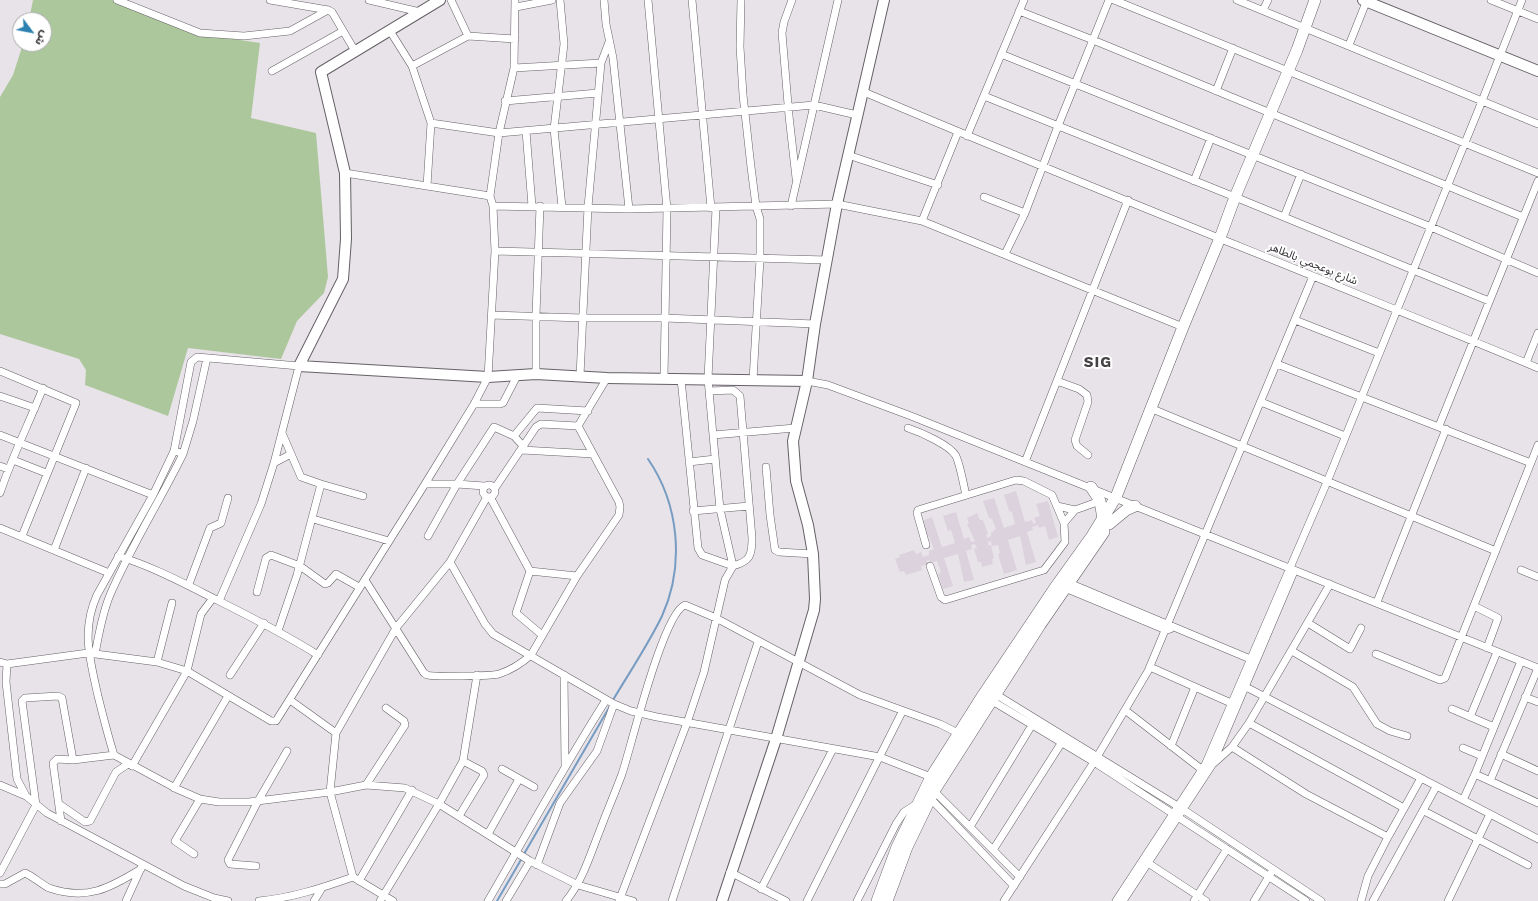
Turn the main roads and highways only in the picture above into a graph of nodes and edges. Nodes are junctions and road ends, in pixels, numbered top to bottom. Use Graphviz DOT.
graph roads {
  1 [pos="1315,0"];
  2 [pos="1091,488"];
  3 [pos="1135,506"];
  4 [pos="1106,522"];
  5 [pos="989,694"];
  6 [pos="890,900"];
  7 [pos="877,901"];
  1 -- 4 [label="main road"];
  2 -- 4 [label="main road"];
  3 -- 4 [label="main road"];
  4 -- 5 [label="main road"];
  4 -- 5 [label="main road"];
  5 -- 6 [label="main road"];
  5 -- 7 [label="main road"];
}
